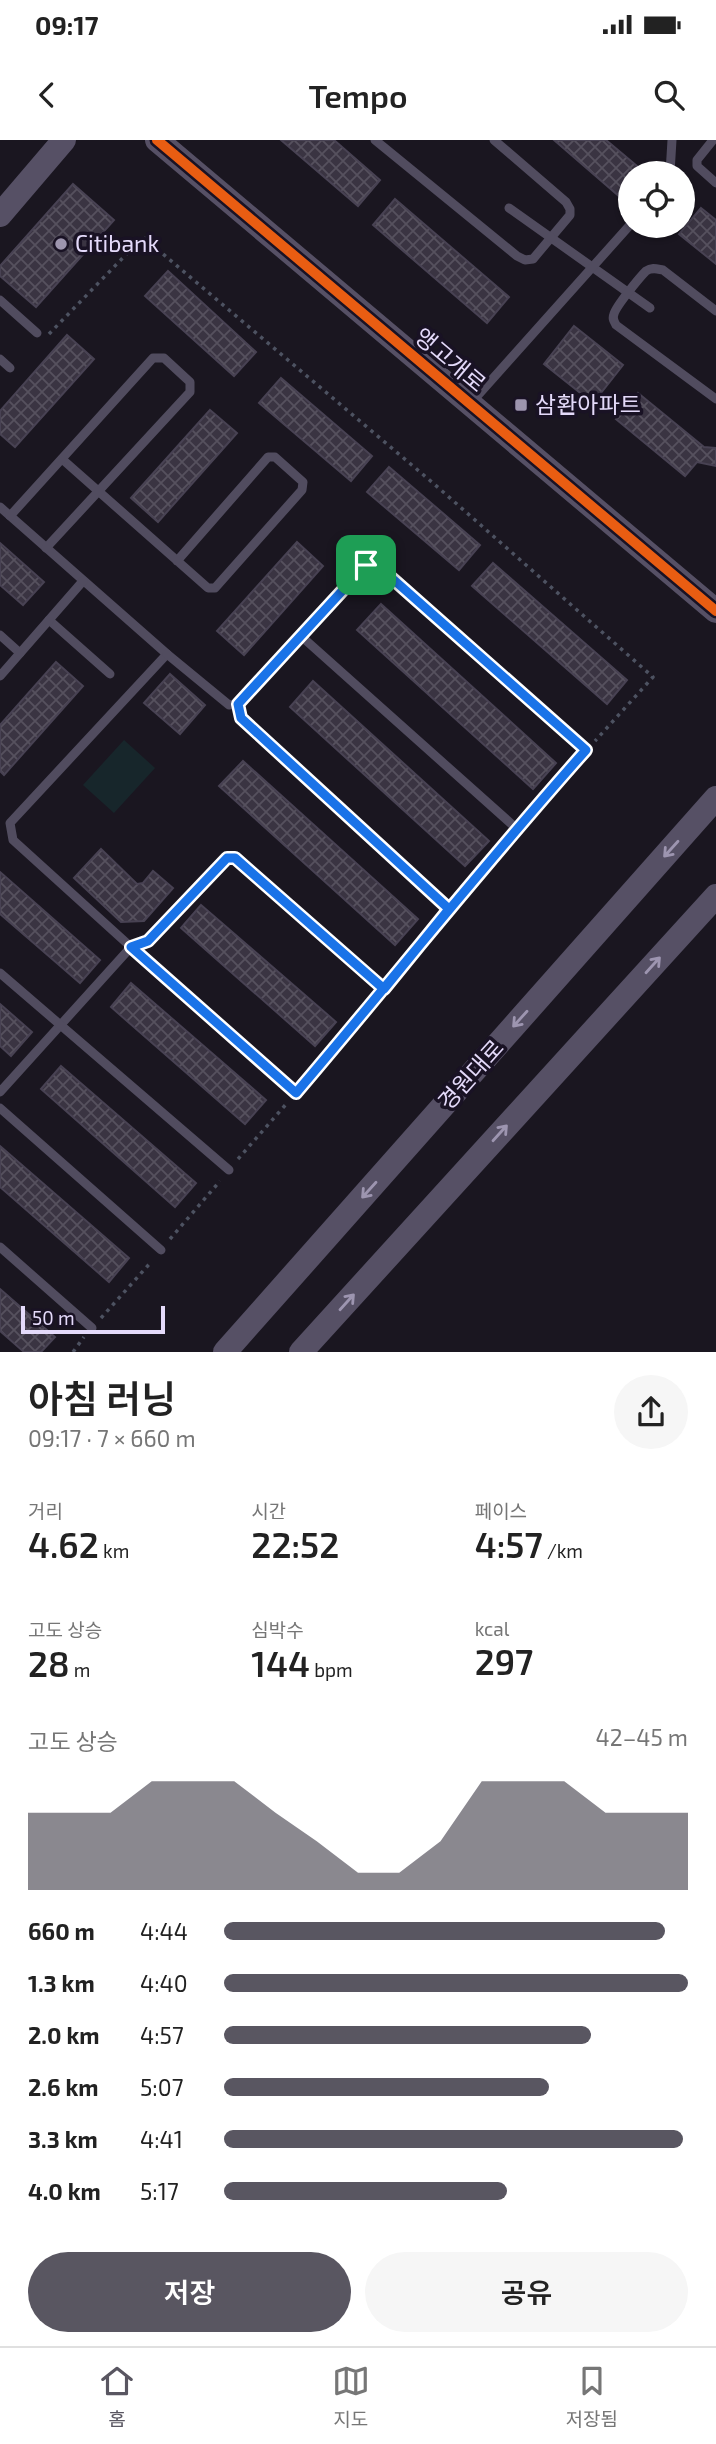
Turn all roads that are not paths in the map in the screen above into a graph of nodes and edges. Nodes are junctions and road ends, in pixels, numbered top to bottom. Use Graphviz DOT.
graph roads {
  1 [pos="64,140"];
  2 [pos="157,140"];
  3 [pos="375,140"];
  4 [pos="494,140"];
  5 [pos="672,140"];
  6 [pos="713,140"];
  7 [pos="671,161"];
  8 [pos="716,183"];
  9 [pos="509,208"];
  10 [pos="0,215"];
  11 [pos="619,238"];
  12 [pos="552,239"];
  13 [pos="593,267"];
  14 [pos="629,293"];
  15 [pos="0,300"];
  16 [pos="650,308"];
  17 [pos="716,311"];
  18 [pos="37,333"];
  19 [pos="0,359"];
  20 [pos="10,368"];
  21 [pos="716,399"];
  22 [pos="470,404"];
  23 [pos="62,458"];
  24 [pos="98,491"];
  25 [pos="0,507"];
  26 [pos="10,516"];
  27 [pos="46,548"];
  28 [pos="177,561"];
  29 [pos="83,581"];
  30 [pos="716,611"];
  31 [pos="49,620"];
  32 [pos="0,635"];
  33 [pos="301,636"];
  34 [pos="20,653"];
  35 [pos="167,654"];
  36 [pos="110,674"];
  37 [pos="0,676"];
  38 [pos="238,704"];
  39 [pos="586,750"];
  40 [pos="716,798"];
  41 [pos="5,822"];
  42 [pos="516,828"];
  43 [pos="716,896"];
  44 [pos="449,909"];
  45 [pos="131,947"];
  46 [pos="0,973"];
  47 [pos="384,989"];
  48 [pos="60,1025"];
  49 [pos="0,1092"];
  50 [pos="296,1093"];
  51 [pos="0,1108"];
  52 [pos="229,1170"];
  53 [pos="0,1247"];
  54 [pos="161,1250"];
  55 [pos="92,1328"];
  56 [pos="225,1352"];
  57 [pos="301,1352"];
  1 -- 10 [label="main road"];
  2 -- 22 [label="main road, 앵고개로"];
  3 -- 12 [label="lane"];
  4 -- 12 [label="lane"];
  5 -- 7 [label="lane"];
  6 -- 8 [label="lane"];
  9 -- 12 [label="lane"];
  11 -- 13 [label="lane"];
  12 -- 13 [label="lane"];
  13 -- 14 [label="lane"];
  13 -- 22 [label="lane"];
  14 -- 16 [label="lane"];
  14 -- 17 [label="lane"];
  14 -- 21 [label="lane"];
  15 -- 18 [label="lane"];
  19 -- 20 [label="lane"];
  22 -- 30 [label="main road, 앵고개로"];
  23 -- 24 [label="lane"];
  23 -- 24 [label="lane"];
  23 -- 26 [label="lane"];
  24 -- 27 [label="lane"];
  24 -- 28 [label="lane"];
  25 -- 26 [label="lane"];
  26 -- 27 [label="lane"];
  27 -- 29 [label="lane"];
  28 -- 28 [label="lane"];
  29 -- 31 [label="lane"];
  29 -- 35 [label="lane"];
  31 -- 34 [label="lane"];
  31 -- 36 [label="lane"];
  32 -- 34 [label="lane"];
  33 -- 38 [label="lane"];
  33 -- 39 [label="lane"];
  33 -- 42 [label="lane"];
  34 -- 37 [label="lane"];
  35 -- 38 [label="lane"];
  35 -- 41 [label="lane"];
  38 -- 44 [label="lane"];
  40 -- 56 [label="main road, 경원대로, one-way"];
  41 -- 45 [label="lane"];
  57 -- 43 [label="main road, one-way"];
  45 -- 47 [label="lane"];
  45 -- 48 [label="lane"];
  45 -- 50 [label="lane"];
  46 -- 48 [label="lane"];
  48 -- 49 [label="lane"];
  48 -- 52 [label="lane"];
  51 -- 54 [label="lane"];
  53 -- 55 [label="lane"];
}
